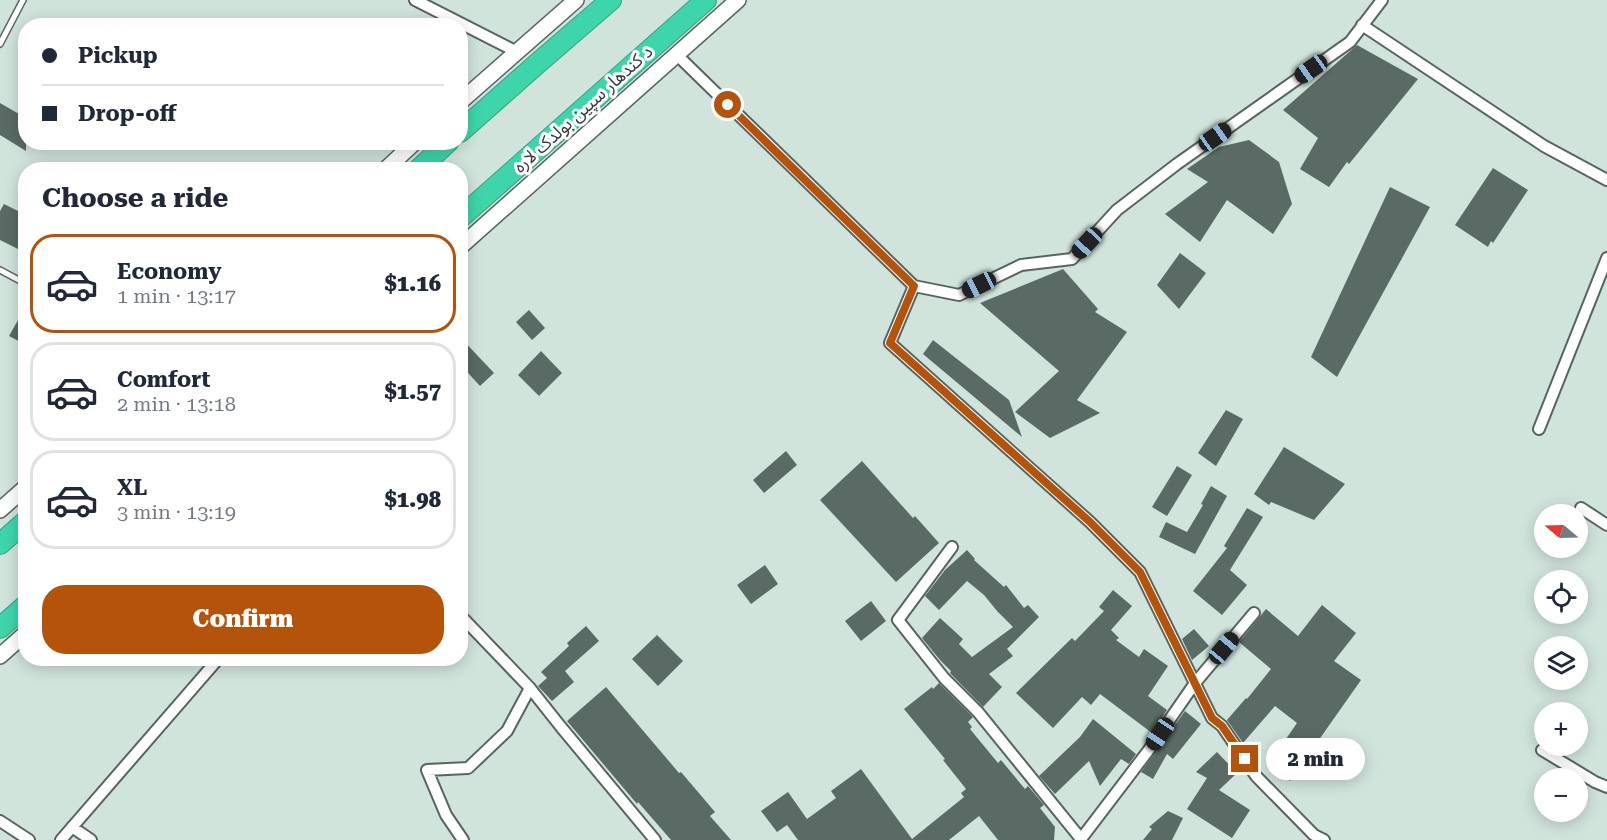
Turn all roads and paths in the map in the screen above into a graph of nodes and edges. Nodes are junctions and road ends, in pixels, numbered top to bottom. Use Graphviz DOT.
graph roads {
  1 [pos="23,0"];
  2 [pos="415,0"];
  3 [pos="576,0"];
  4 [pos="611,0"];
  5 [pos="706,0"];
  6 [pos="738,0"];
  7 [pos="1382,0"];
  8 [pos="450,18"];
  9 [pos="1362,25"];
  10 [pos="468,27"];
  11 [pos="0,44"];
  12 [pos="517,52"];
  13 [pos="677,55"];
  14 [pos="468,95"];
  15 [pos="468,125"];
  16 [pos="406,150"];
  17 [pos="439,150"];
  18 [pos="394,162"];
  19 [pos="427,162"];
  20 [pos="1607,180"];
  21 [pos="468,211"];
  22 [pos="468,240"];
  23 [pos="1607,258"];
  24 [pos="0,270"];
  25 [pos="18,280"];
  26 [pos="914,286"];
  27 [pos="1539,429"];
  28 [pos="18,494"];
  29 [pos="0,510"];
  30 [pos="1588,513"];
  31 [pos="1607,525"];
  32 [pos="18,528"];
  33 [pos="0,544"];
  34 [pos="952,547"];
  35 [pos="18,612"];
  36 [pos="1254,613"];
  37 [pos="468,623"];
  38 [pos="0,628"];
  39 [pos="18,640"];
  40 [pos="0,656"];
  41 [pos="212,666"];
  42 [pos="1195,683"];
  43 [pos="530,688"];
  44 [pos="1552,756"];
  45 [pos="1607,787"];
  46 [pos="0,821"];
  47 [pos="72,827"];
  48 [pos="29,840"];
  49 [pos="61,840"];
  50 [pos="91,840"];
  51 [pos="463,840"];
  52 [pos="655,840"];
  53 [pos="1081,840"];
  54 [pos="1324,840"];
  1 -- 11 [label="lane"];
  2 -- 8 [label="street"];
  3 -- 12 [label="street"];
  4 -- 15 [label="highway"];
  5 -- 21 [label="highway, د کندهار سپین بولدک لاره"];
  6 -- 13 [label="street"];
  7 -- 9 [label="street"];
  9 -- 20 [label="street"];
  9 -- 26 [label="street"];
  10 -- 12 [label="street"];
  12 -- 14 [label="street"];
  13 -- 22 [label="street"];
  13 -- 26 [label="street"];
  16 -- 18 [label="street"];
  17 -- 19 [label="highway"];
  23 -- 27 [label="street"];
  24 -- 25 [label="lane"];
  26 -- 42 [label="street"];
  28 -- 29 [label="street"];
  30 -- 31 [label="street"];
  32 -- 33 [label="highway"];
  34 -- 53 [label="street"];
  35 -- 38 [label="highway"];
  36 -- 42 [label="street"];
  37 -- 43 [label="street"];
  39 -- 40 [label="street"];
  41 -- 47 [label="street"];
  42 -- 53 [label="street"];
  42 -- 54 [label="street"];
  43 -- 51 [label="street"];
  43 -- 52 [label="street"];
  44 -- 45 [label="street"];
  46 -- 48 [label="street"];
  47 -- 49 [label="street"];
  47 -- 50 [label="street"];
}
